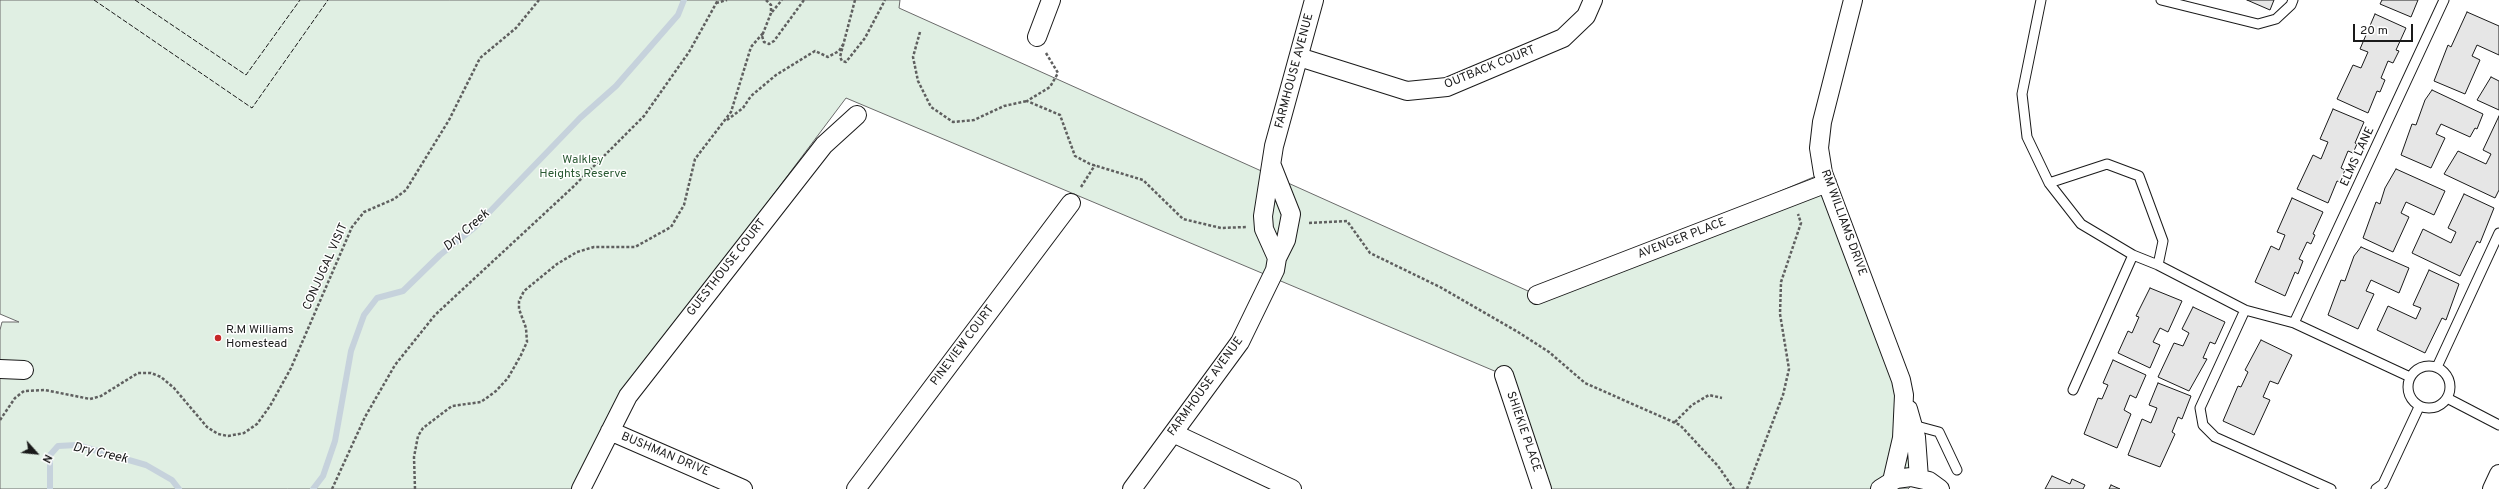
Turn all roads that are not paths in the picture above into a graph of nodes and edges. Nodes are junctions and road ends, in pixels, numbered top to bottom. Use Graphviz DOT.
graph roads {
  1 [pos="1050,0"];
  2 [pos="1314,0"];
  3 [pos="1593,0"];
  4 [pos="1853,0"];
  5 [pos="2041,0"];
  6 [pos="2163,0"];
  7 [pos="2293,0"];
  8 [pos="2444,0"];
  9 [pos="1037,36"];
  10 [pos="1298,57"];
  11 [pos="857,115"];
  12 [pos="1272,166"];
  13 [pos="1827,183"];
  14 [pos="2049,183"];
  15 [pos="1071,203"];
  16 [pos="2499,233"];
  17 [pos="2133,255"];
  18 [pos="1277,258"];
  19 [pos="2158,265"];
  20 [pos="1537,295"];
  21 [pos="2246,310"];
  22 [pos="2294,323"];
  23 [pos="2437,367"];
  24 [pos="0,369"];
  25 [pos="24,370"];
  26 [pos="1504,375"];
  27 [pos="2410,378"];
  28 [pos="2073,390"];
  29 [pos="1904,395"];
  30 [pos="2447,398"];
  31 [pos="2419,407"];
  32 [pos="1913,424"];
  33 [pos="2499,425"];
  34 [pos="610,432"];
  35 [pos="1173,433"];
  36 [pos="1957,470"];
  37 [pos="2499,474"];
  38 [pos="1919,478"];
  39 [pos="1886,485"];
  40 [pos="581,489"];
  41 [pos="743,489"];
  42 [pos="856,489"];
  43 [pos="1132,489"];
  44 [pos="1292,489"];
  45 [pos="1542,489"];
  46 [pos="1940,489"];
  47 [pos="2331,489"];
  48 [pos="2376,489"];
  49 [pos="2492,489"];
  1 -- 9 [label="street"];
  2 -- 10 [label="street, FARMHOUSE AVENUE"];
  3 -- 10 [label="street, OUTBACK COURT"];
  4 -- 13 [label="street, RM WILLIAMS DRIVE"];
  5 -- 14 [label="lane"];
  6 -- 7 [label="lane"];
  8 -- 22 [label="lane, ELMS LANE"];
  10 -- 12 [label="street, FARMHOUSE AVENUE"];
  11 -- 34 [label="street, GUESTHOUSE COURT"];
  12 -- 18 [label="street, FARMHOUSE AVENUE"];
  12 -- 18 [label="street, FARMHOUSE AVENUE"];
  13 -- 20 [label="street, AVENGER PLACE"];
  13 -- 29 [label="street, RM WILLIAMS DRIVE"];
  14 -- 17 [label="lane"];
  14 -- 19 [label="lane"];
  15 -- 42 [label="street, PINEVIEW COURT"];
  16 -- 23 [label="lane"];
  17 -- 19 [label="lane"];
  17 -- 28 [label="lane"];
  18 -- 35 [label="street, FARMHOUSE AVENUE"];
  19 -- 21 [label="lane"];
  21 -- 22 [label="lane"];
  21 -- 47 [label="lane"];
  22 -- 27 [label="lane"];
  23 -- 27 [label="lane"];
  23 -- 30 [label="lane"];
  24 -- 25 [label="street"];
  26 -- 45 [label="street, SHIEKIE PLACE"];
  27 -- 31 [label="lane"];
  29 -- 32 [label="street, RM WILLIAMS DRIVE"];
  29 -- 39 [label="street, RM WILLIAMS DRIVE"];
  30 -- 31 [label="lane"];
  30 -- 33 [label="lane"];
  31 -- 48 [label="lane"];
  32 -- 36 [label="lane"];
  32 -- 38 [label="street, RM WILLIAMS DRIVE"];
  34 -- 40 [label="street, GUESTHOUSE COURT"];
  34 -- 41 [label="street, BUSHMAN DRIVE"];
  35 -- 43 [label="street, FARMHOUSE AVENUE"];
  35 -- 44 [label="street"];
  37 -- 49 [label="street"];
  38 -- 39 [label="street"];
  38 -- 46 [label="street"];
}
